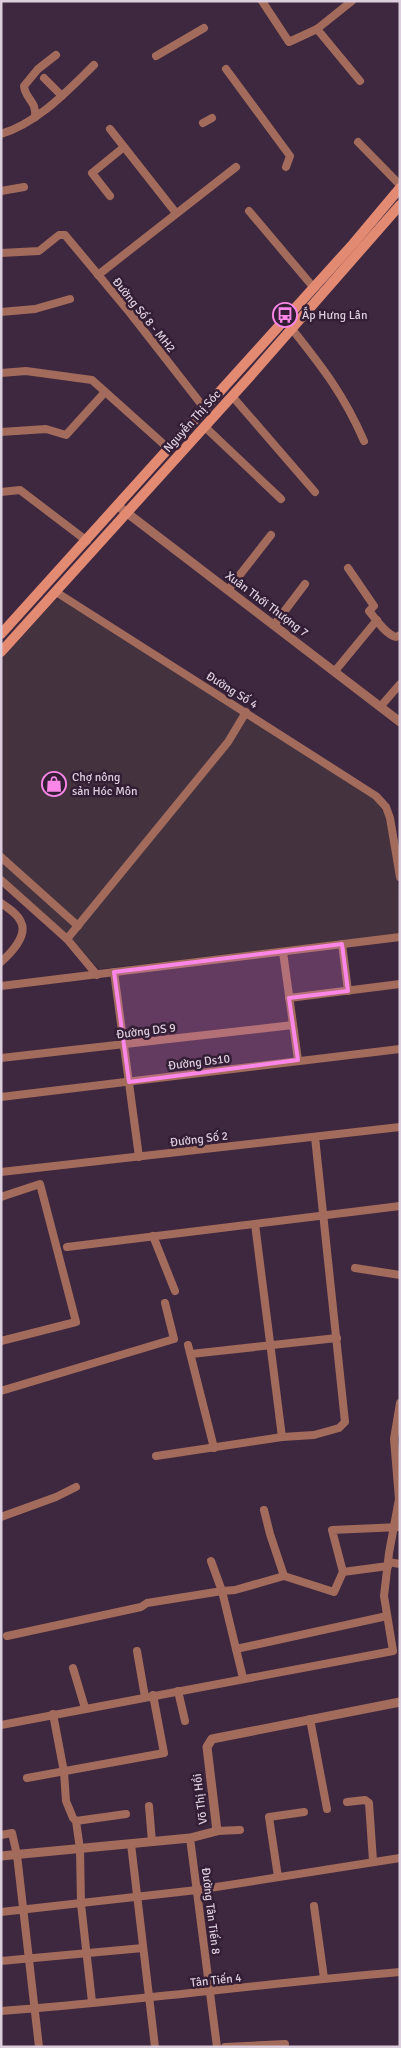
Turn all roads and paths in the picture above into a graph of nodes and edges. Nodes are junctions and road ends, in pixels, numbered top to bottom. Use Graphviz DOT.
graph roads {
  1 [pos="262,1"];
  2 [pos="352,1"];
  3 [pos="204,28"];
  4 [pos="317,29"];
  5 [pos="56,55"];
  6 [pos="156,56"];
  7 [pos="94,65"];
  8 [pos="226,69"];
  9 [pos="44,78"];
  10 [pos="360,81"];
  11 [pos="62,96"];
  12 [pos="35,117"];
  13 [pos="212,118"];
  14 [pos="203,123"];
  15 [pos="110,129"];
  16 [pos="1,134"];
  17 [pos="358,142"];
  18 [pos="124,146"];
  19 [pos="236,167"];
  20 [pos="286,167"];
  21 [pos="24,187"];
  22 [pos="400,187"];
  23 [pos="1,191"];
  24 [pos="110,196"];
  25 [pos="400,205"];
  26 [pos="249,211"];
  27 [pos="176,213"];
  28 [pos="356,248"];
  29 [pos="1,253"];
  30 [pos="98,276"];
  31 [pos="314,288"];
  32 [pos="70,299"];
  33 [pos="1,312"];
  34 [pos="292,329"];
  35 [pos="1,373"];
  36 [pos="105,392"];
  37 [pos="232,396"];
  38 [pos="205,409"];
  39 [pos="204,426"];
  40 [pos="1,432"];
  41 [pos="364,442"];
  42 [pos="169,449"];
  43 [pos="1,492"];
  44 [pos="315,492"];
  45 [pos="281,499"];
  46 [pos="123,510"];
  47 [pos="271,535"];
  48 [pos="87,541"];
  49 [pos="348,568"];
  50 [pos="305,584"];
  51 [pos="228,590"];
  52 [pos="56,592"];
  53 [pos="377,620"];
  54 [pos="274,625"];
  55 [pos="1,634"];
  56 [pos="400,635"];
  57 [pos="1,652"];
  58 [pos="335,672"];
  59 [pos="400,684"];
  60 [pos="380,708"];
  61 [pos="246,712"];
  62 [pos="400,722"];
  63 [pos="1,857"];
  64 [pos="400,877"];
  65 [pos="1,880"];
  66 [pos="24,900"];
  67 [pos="1,903"];
  68 [pos="14,913"];
  69 [pos="78,926"];
  70 [pos="400,937"];
  71 [pos="67,939"];
  72 [pos="342,944"];
  73 [pos="283,952"];
  74 [pos="1,962"];
  75 [pos="114,972"];
  76 [pos="97,975"];
  77 [pos="400,984"];
  78 [pos="1,986"];
  79 [pos="348,991"];
  80 [pos="290,998"];
  81 [pos="293,1025"];
  82 [pos="124,1045"];
  83 [pos="400,1049"];
  84 [pos="1,1058"];
  85 [pos="298,1060"];
  86 [pos="129,1082"];
  87 [pos="1,1097"];
  88 [pos="400,1127"];
  89 [pos="315,1137"];
  90 [pos="139,1158"];
  91 [pos="1,1172"];
  92 [pos="1,1197"];
  93 [pos="400,1206"];
  94 [pos="324,1214"];
  95 [pos="255,1224"];
  96 [pos="153,1236"];
  97 [pos="67,1247"];
  98 [pos="355,1268"];
  99 [pos="400,1275"];
  100 [pos="174,1291"];
  101 [pos="165,1303"];
  102 [pos="337,1338"];
  103 [pos="1,1342"];
  104 [pos="270,1344"];
  105 [pos="188,1345"];
  106 [pos="190,1354"];
  107 [pos="1,1391"];
  108 [pos="400,1403"];
  109 [pos="282,1437"];
  110 [pos="214,1448"];
  111 [pos="156,1456"];
  112 [pos="76,1487"];
  113 [pos="399,1499"];
  114 [pos="264,1510"];
  115 [pos="1,1517"];
  116 [pos="397,1526"];
  117 [pos="211,1561"];
  118 [pos="388,1564"];
  119 [pos="400,1564"];
  120 [pos="343,1572"];
  121 [pos="284,1576"];
  122 [pos="222,1591"];
  123 [pos="388,1616"];
  124 [pos="7,1636"];
  125 [pos="236,1649"];
  126 [pos="137,1651"];
  127 [pos="396,1651"];
  128 [pos="73,1668"];
  129 [pos="244,1678"];
  130 [pos="178,1691"];
  131 [pos="149,1696"];
  132 [pos="400,1702"];
  133 [pos="85,1708"];
  134 [pos="53,1714"];
  135 [pos="310,1719"];
  136 [pos="185,1721"];
  137 [pos="1,1725"];
  138 [pos="64,1772"];
  139 [pos="27,1778"];
  140 [pos="347,1802"];
  141 [pos="149,1806"];
  142 [pos="327,1809"];
  143 [pos="304,1812"];
  144 [pos="126,1814"];
  145 [pos="76,1821"];
  146 [pos="240,1830"];
  147 [pos="217,1832"];
  148 [pos="1,1834"];
  149 [pos="190,1838"];
  150 [pos="152,1842"];
  151 [pos="131,1844"];
  152 [pos="80,1849"];
  153 [pos="17,1855"];
  154 [pos="1,1856"];
  155 [pos="400,1858"];
  156 [pos="373,1862"];
  157 [pos="278,1878"];
  158 [pos="197,1890"];
  159 [pos="137,1897"];
  160 [pos="81,1904"];
  161 [pos="314,1906"];
  162 [pos="23,1910"];
  163 [pos="1,1912"];
  164 [pos="143,1948"];
  165 [pos="87,1952"];
  166 [pos="28,1958"];
  167 [pos="1,1961"];
  168 [pos="400,1972"];
  169 [pos="324,1978"];
  170 [pos="209,1993"];
  171 [pos="149,1998"];
  172 [pos="92,2002"];
  173 [pos="34,2009"];
  174 [pos="1,2011"];
  175 [pos="285,2044"];
  176 [pos="39,2047"];
  177 [pos="155,2047"];
  178 [pos="217,2047"];
  179 [pos="225,2047"];
  1 -- 4 [label="street"];
  2 -- 4 [label="street"];
  3 -- 6 [label="street"];
  4 -- 10 [label="street"];
  5 -- 12 [label="street"];
  7 -- 11 [label="street"];
  8 -- 20 [label="street"];
  9 -- 11 [label="street"];
  11 -- 12 [label="street"];
  12 -- 16 [label="street"];
  13 -- 14 [label="street"];
  15 -- 18 [label="street"];
  17 -- 22 [label="street"];
  18 -- 24 [label="street"];
  18 -- 27 [label="street"];
  19 -- 27 [label="street"];
  21 -- 23 [label="street"];
  22 -- 28 [label="main road, Nguyễn Thị Sóc"];
  25 -- 28 [label="main road, Nguyễn Thị Sóc"];
  26 -- 31 [label="street"];
  27 -- 30 [label="street"];
  28 -- 31 [label="main road, Nguyễn Thị Sóc"];
  28 -- 34 [label="main road, Nguyễn Thị Sóc"];
  29 -- 30 [label="street, Đường Số 8 - MH2"];
  30 -- 38 [label="street, Đường Số 8 - MH2"];
  31 -- 38 [label="main road, Nguyễn Thị Sóc"];
  32 -- 33 [label="street"];
  34 -- 37 [label="main road, Nguyễn Thị Sóc"];
  34 -- 41 [label="street"];
  35 -- 36 [label="street"];
  36 -- 40 [label="street"];
  36 -- 42 [label="street"];
  37 -- 39 [label="main road, Nguyễn Thị Sóc"];
  37 -- 44 [label="street"];
  38 -- 42 [label="main road, Nguyễn Thị Sóc"];
  39 -- 45 [label="street"];
  39 -- 46 [label="main road, Nguyễn Thị Sóc"];
  42 -- 46 [label="main road, Nguyễn Thị Sóc"];
  43 -- 48 [label="street"];
  46 -- 48 [label="main road, Nguyễn Thị Sóc"];
  46 -- 51 [label="street, Xuân Thới Thượng 7"];
  46 -- 52 [label="main road, Nguyễn Thị Sóc"];
  47 -- 51 [label="street"];
  48 -- 55 [label="main road, Nguyễn Thị Sóc"];
  49 -- 53 [label="street"];
  50 -- 54 [label="street"];
  51 -- 54 [label="street, Xuân Thới Thượng 7"];
  52 -- 57 [label="main road, Nguyễn Thị Sóc"];
  52 -- 61 [label="street, Đường Số 4"];
  53 -- 56 [label="street"];
  53 -- 58 [label="street"];
  54 -- 58 [label="street, Xuân Thới Thượng 7"];
  58 -- 60 [label="street, Xuân Thới Thượng 7"];
  59 -- 60 [label="street"];
  60 -- 62 [label="street, Xuân Thới Thượng 7"];
  61 -- 64 [label="street, Đường Số 4"];
  61 -- 69 [label="street"];
  63 -- 69 [label="street"];
  65 -- 66 [label="street"];
  66 -- 68 [label="street"];
  66 -- 71 [label="street"];
  67 -- 68 [label="street"];
  68 -- 74 [label="street"];
  69 -- 71 [label="street"];
  70 -- 72 [label="street"];
  71 -- 76 [label="street"];
  72 -- 73 [label="street"];
  72 -- 79 [label="street"];
  73 -- 75 [label="street"];
  73 -- 80 [label="street"];
  75 -- 76 [label="street"];
  75 -- 82 [label="street"];
  76 -- 78 [label="street"];
  77 -- 79 [label="street"];
  79 -- 80 [label="street"];
  80 -- 81 [label="street"];
  81 -- 82 [label="street, Đường DS 9"];
  81 -- 85 [label="street"];
  82 -- 84 [label="street, Đường DS 9"];
  82 -- 86 [label="street"];
  83 -- 85 [label="street, Đường Ds10"];
  85 -- 86 [label="street, Đường Ds10"];
  86 -- 87 [label="street, Đường Ds10"];
  86 -- 90 [label="street"];
  88 -- 89 [label="street, Đường Số 2"];
  89 -- 90 [label="street, Đường Số 2"];
  89 -- 94 [label="street"];
  90 -- 91 [label="street, Đường Số 2"];
  92 -- 103 [label="street"];
  93 -- 94 [label="street"];
  94 -- 95 [label="street"];
  94 -- 102 [label="street"];
  95 -- 96 [label="street"];
  95 -- 104 [label="street"];
  96 -- 97 [label="street"];
  96 -- 100 [label="street"];
  98 -- 99 [label="street"];
  101 -- 107 [label="street"];
  102 -- 104 [label="street"];
  102 -- 109 [label="street"];
  104 -- 106 [label="street"];
  104 -- 109 [label="street"];
  105 -- 106 [label="street"];
  106 -- 110 [label="street"];
  108 -- 113 [label="street"];
  109 -- 110 [label="street"];
  110 -- 111 [label="street"];
  112 -- 115 [label="street"];
  113 -- 116 [label="street"];
  114 -- 121 [label="street"];
  116 -- 118 [label="street"];
  116 -- 120 [label="street"];
  117 -- 122 [label="street"];
  118 -- 119 [label="street"];
  118 -- 120 [label="street"];
  118 -- 123 [label="street"];
  120 -- 121 [label="street"];
  121 -- 122 [label="street"];
  122 -- 124 [label="street"];
  122 -- 125 [label="street"];
  123 -- 125 [label="street"];
  123 -- 127 [label="street"];
  125 -- 129 [label="street"];
  126 -- 131 [label="street"];
  127 -- 129 [label="street"];
  128 -- 133 [label="street"];
  129 -- 130 [label="street"];
  130 -- 131 [label="street"];
  130 -- 136 [label="street"];
  131 -- 133 [label="street"];
  131 -- 138 [label="street"];
  132 -- 135 [label="street, Võ Thị Hồi"];
  133 -- 134 [label="street"];
  134 -- 137 [label="street"];
  134 -- 138 [label="street"];
  135 -- 142 [label="street"];
  135 -- 147 [label="street, Võ Thị Hồi"];
  138 -- 139 [label="street"];
  138 -- 145 [label="street"];
  140 -- 156 [label="street"];
  141 -- 150 [label="street"];
  143 -- 157 [label="street"];
  144 -- 145 [label="street"];
  145 -- 152 [label="street"];
  146 -- 147 [label="street"];
  147 -- 149 [label="street, Võ Thị Hồi"];
  148 -- 153 [label="street"];
  149 -- 150 [label="street, Võ Thị Hồi"];
  149 -- 158 [label="street, Đường Tân Tiến 8"];
  150 -- 151 [label="street, Võ Thị Hồi"];
  151 -- 152 [label="street, Võ Thị Hồi"];
  151 -- 159 [label="street"];
  152 -- 153 [label="street, Võ Thị Hồi"];
  152 -- 160 [label="street"];
  153 -- 154 [label="street, Võ Thị Hồi"];
  153 -- 162 [label="street"];
  155 -- 156 [label="street"];
  156 -- 157 [label="street"];
  157 -- 158 [label="street"];
  158 -- 159 [label="street"];
  158 -- 170 [label="street, Đường Tân Tiến 8"];
  159 -- 160 [label="street"];
  159 -- 164 [label="street"];
  160 -- 162 [label="street"];
  160 -- 165 [label="street"];
  161 -- 169 [label="street"];
  162 -- 163 [label="street"];
  162 -- 166 [label="street"];
  164 -- 165 [label="street"];
  164 -- 171 [label="street"];
  165 -- 166 [label="street"];
  165 -- 172 [label="street"];
  166 -- 167 [label="street"];
  166 -- 173 [label="street"];
  168 -- 169 [label="street, Tân Tiến 4"];
  169 -- 170 [label="street, Tân Tiến 4"];
  170 -- 171 [label="street, Tân Tiến 4"];
  170 -- 178 [label="street, Đường Tân Tiến 8"];
  171 -- 172 [label="street, Tân Tiến 4"];
  171 -- 177 [label="street"];
  172 -- 173 [label="street, Tân Tiến 4"];
  173 -- 174 [label="street, Tân Tiến 4"];
  173 -- 176 [label="street"];
  175 -- 179 [label="street"];
}
